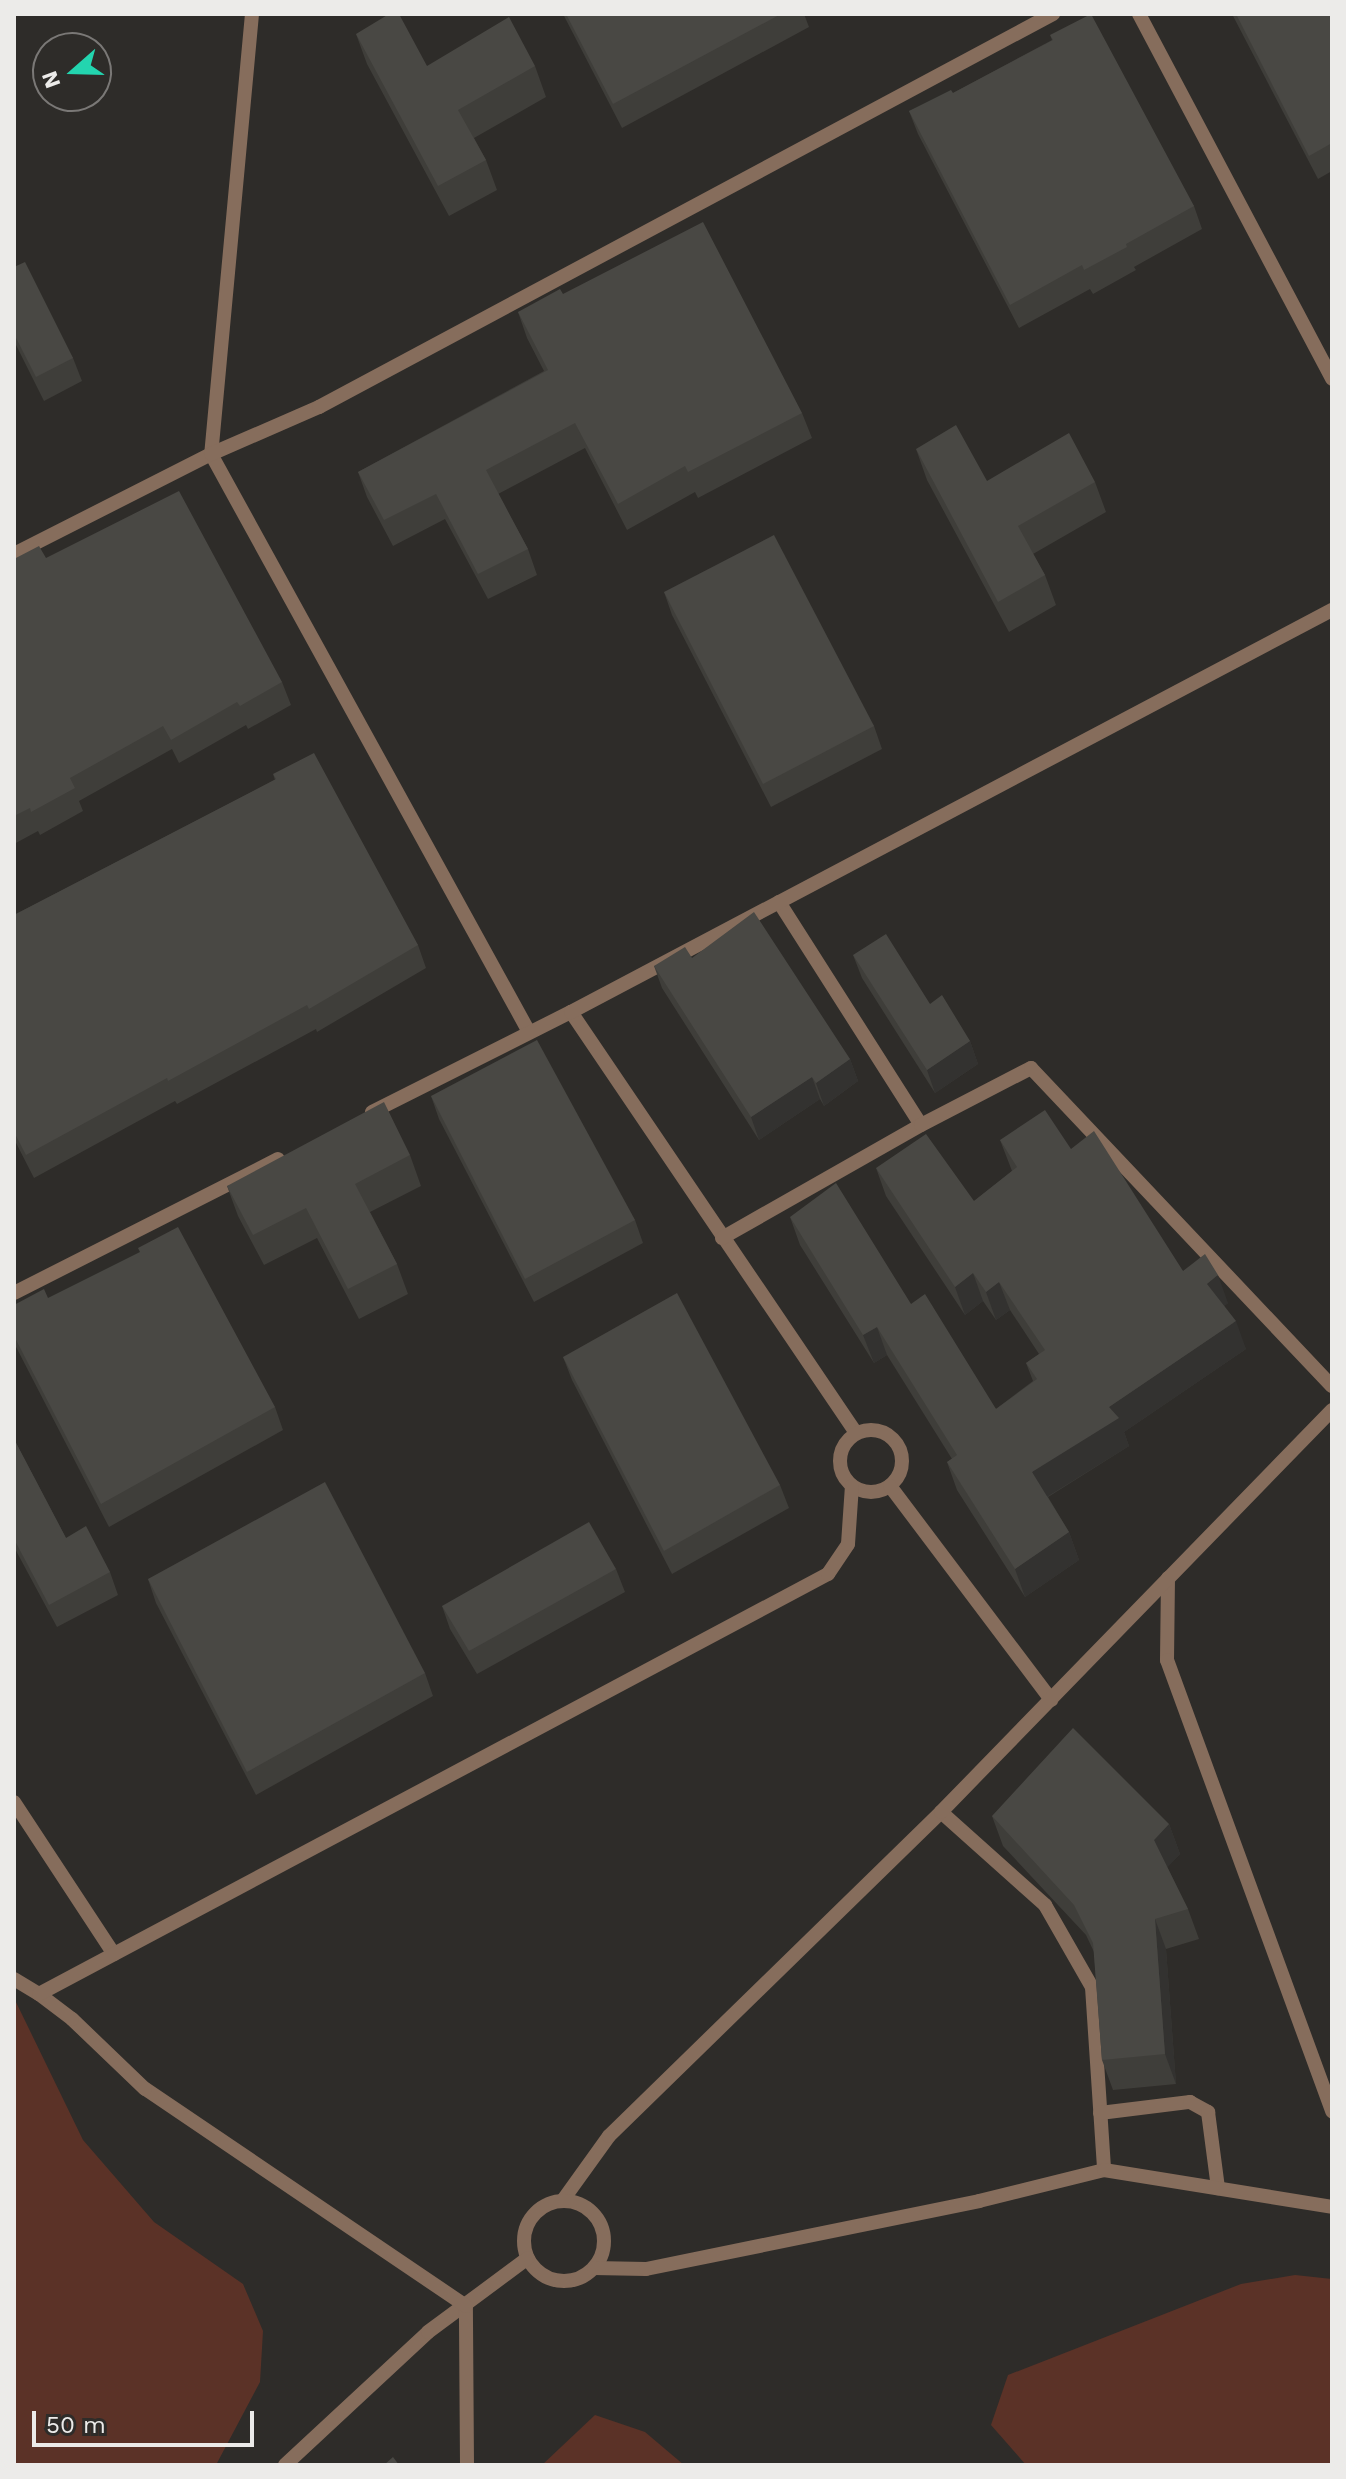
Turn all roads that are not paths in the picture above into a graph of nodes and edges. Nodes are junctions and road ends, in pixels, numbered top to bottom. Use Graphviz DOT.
graph roads {
  1 [pos="252,14"];
  2 [pos="1053,14"];
  3 [pos="1139,14"];
  4 [pos="1332,379"];
  5 [pos="211,454"];
  6 [pos="14,554"];
  7 [pos="1332,610"];
  8 [pos="779,902"];
  9 [pos="571,1012"];
  10 [pos="529,1032"];
  11 [pos="362,1117"];
  12 [pos="921,1125"];
  13 [pos="292,1152"];
  14 [pos="722,1238"];
  15 [pos="14,1293"];
  16 [pos="1332,1386"];
  17 [pos="1332,1410"];
  18 [pos="856,1433"];
  19 [pos="852,1486"];
  20 [pos="890,1486"];
  21 [pos="1168,1578"];
  22 [pos="1051,1700"];
  23 [pos="14,1802"];
  24 [pos="941,1812"];
  25 [pos="114,1954"];
  26 [pos="14,1979"];
  27 [pos="39,1994"];
  28 [pos="1332,2112"];
  29 [pos="1100,2113"];
  30 [pos="1104,2170"];
  31 [pos="1218,2188"];
  32 [pos="563,2200"];
  33 [pos="1332,2207"];
  34 [pos="528,2258"];
  35 [pos="594,2268"];
  36 [pos="466,2306"];
  37 [pos="285,2465"];
  38 [pos="467,2465"];
  1 -- 5 [label="lane"];
  2 -- 5 [label="lane"];
  3 -- 4 [label="lane"];
  5 -- 6 [label="lane"];
  5 -- 10 [label="lane"];
  7 -- 8 [label="lane"];
  8 -- 9 [label="lane"];
  8 -- 12 [label="lane"];
  9 -- 10 [label="lane"];
  9 -- 14 [label="lane"];
  10 -- 11 [label="lane"];
  12 -- 14 [label="lane"];
  12 -- 16 [label="lane"];
  13 -- 15 [label="lane"];
  14 -- 18 [label="lane"];
  17 -- 21 [label="lane"];
  18 -- 19 [label="lane"];
  18 -- 20 [label="lane"];
  19 -- 20 [label="lane"];
  19 -- 25 [label="lane"];
  20 -- 22 [label="lane"];
  21 -- 22 [label="lane"];
  21 -- 28 [label="lane"];
  22 -- 24 [label="lane"];
  23 -- 25 [label="lane"];
  24 -- 29 [label="lane"];
  24 -- 32 [label="lane"];
  25 -- 27 [label="lane"];
  26 -- 27 [label="lane"];
  27 -- 36 [label="lane"];
  29 -- 30 [label="lane"];
  29 -- 31 [label="lane"];
  30 -- 31 [label="lane"];
  30 -- 35 [label="lane"];
  31 -- 33 [label="lane"];
  32 -- 34 [label="lane"];
  32 -- 35 [label="lane"];
  34 -- 35 [label="lane"];
  34 -- 36 [label="lane"];
  36 -- 37 [label="lane"];
  36 -- 38 [label="lane"];
}
